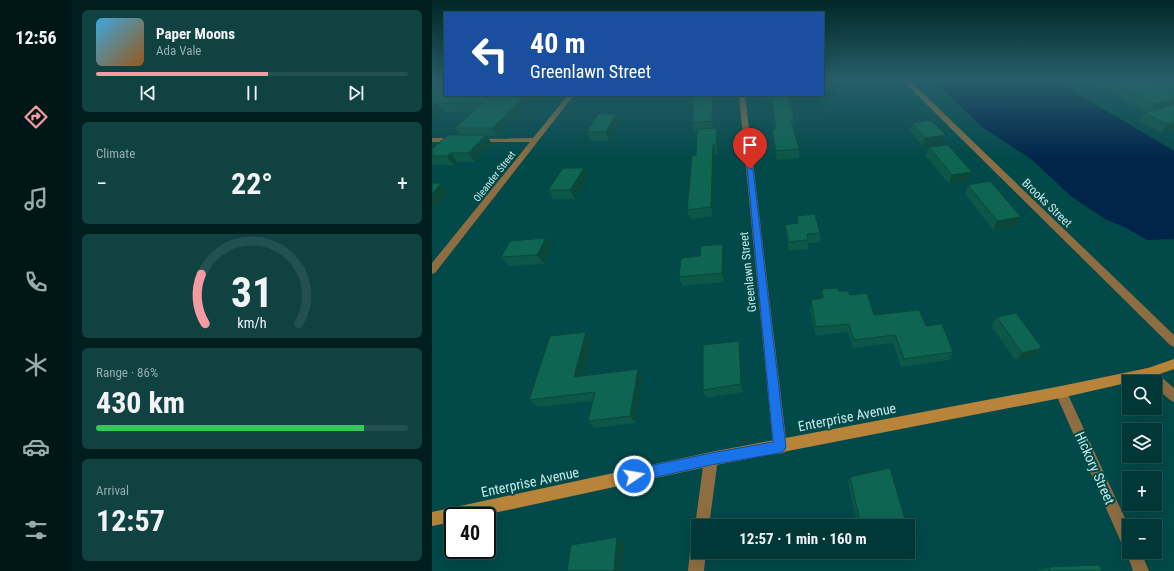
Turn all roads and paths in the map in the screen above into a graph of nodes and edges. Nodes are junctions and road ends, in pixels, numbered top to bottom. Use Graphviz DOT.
graph roads {
  1 [pos="562,106"];
  2 [pos="743,106"];
  3 [pos="931,106"];
  4 [pos="432,140"];
  5 [pos="464,140"];
  6 [pos="472,140"];
  7 [pos="535,140"];
  8 [pos="432,270"];
  9 [pos="1174,342"];
  10 [pos="1174,364"];
  11 [pos="1148,372"];
  12 [pos="1061,392"];
  13 [pos="1174,396"];
  14 [pos="780,447"];
  15 [pos="711,459"];
  16 [pos="432,519"];
  17 [pos="703,519"];
  18 [pos="1122,528"];
  19 [pos="697,559"];
  20 [pos="1135,559"];
  21 [pos="696,571"];
  22 [pos="1141,571"];
  1 -- 7 [label="street, Oleander Street"];
  2 -- 14 [label="street, Greenlawn Street"];
  3 -- 9 [label="street, Brooks Street"];
  4 -- 5 [label="street"];
  6 -- 7 [label="street"];
  7 -- 8 [label="street, Oleander Street"];
  10 -- 11 [label="street, Enterprise Avenue"];
  11 -- 12 [label="street, Enterprise Avenue"];
  11 -- 13 [label="street"];
  12 -- 14 [label="street, Enterprise Avenue"];
  12 -- 18 [label="street, Hickory Street"];
  14 -- 15 [label="street, Enterprise Avenue"];
  15 -- 16 [label="street, Enterprise Avenue"];
  15 -- 17 [label="street"];
  19 -- 21 [label="street"];
  20 -- 22 [label="street"];
}
